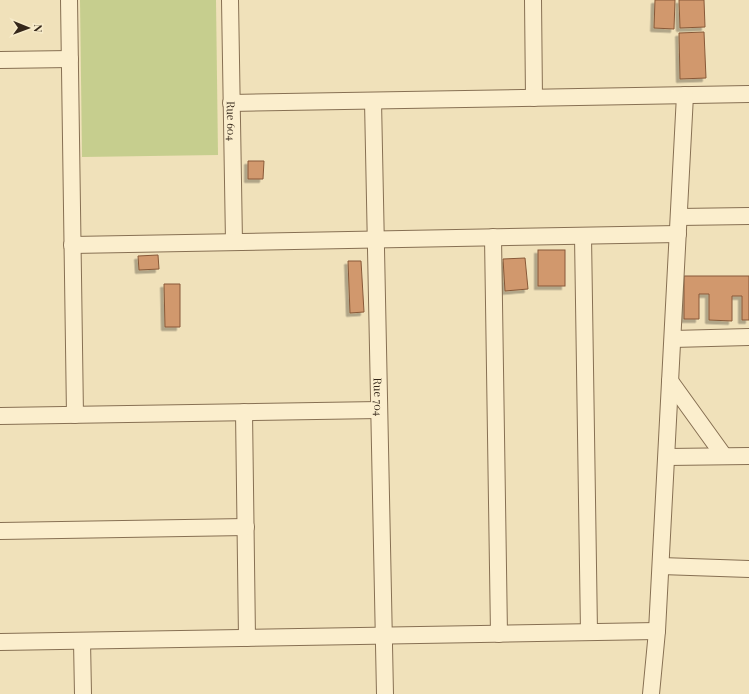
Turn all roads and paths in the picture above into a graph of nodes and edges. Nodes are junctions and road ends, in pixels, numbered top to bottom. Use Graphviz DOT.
graph roads {
  1 [pos="69,0"];
  2 [pos="230,0"];
  3 [pos="533,0"];
  4 [pos="70,59"];
  5 [pos="0,60"];
  6 [pos="749,94"];
  7 [pos="685,95"];
  8 [pos="534,98"];
  9 [pos="373,101"];
  10 [pos="232,103"];
  11 [pos="749,216"];
  12 [pos="679,217"];
  13 [pos="678,234"];
  14 [pos="583,236"];
  15 [pos="493,238"];
  16 [pos="376,240"];
  17 [pos="234,242"];
  18 [pos="72,245"];
  19 [pos="749,337"];
  20 [pos="673,338"];
  21 [pos="670,381"];
  22 [pos="379,410"];
  23 [pos="244,412"];
  24 [pos="76,415"];
  25 [pos="0,416"];
  26 [pos="724,456"];
  27 [pos="749,456"];
  28 [pos="667,457"];
  29 [pos="246,527"];
  30 [pos="0,531"];
  31 [pos="661,566"];
  32 [pos="749,569"];
  33 [pos="657,631"];
  34 [pos="589,632"];
  35 [pos="499,634"];
  36 [pos="384,636"];
  37 [pos="247,638"];
  38 [pos="82,641"];
  39 [pos="0,642"];
  40 [pos="83,694"];
  41 [pos="385,694"];
  42 [pos="651,694"];
  1 -- 4 [label="street"];
  2 -- 10 [label="street, Rue 604"];
  3 -- 8 [label="street"];
  4 -- 5 [label="street"];
  4 -- 18 [label="street"];
  6 -- 7 [label="street"];
  7 -- 8 [label="street"];
  7 -- 12 [label="street"];
  8 -- 9 [label="street"];
  9 -- 10 [label="street"];
  9 -- 16 [label="street, Rue 704"];
  10 -- 17 [label="street, Rue 604"];
  11 -- 12 [label="street"];
  12 -- 13 [label="street"];
  13 -- 14 [label="street"];
  13 -- 20 [label="street"];
  14 -- 15 [label="street"];
  14 -- 34 [label="street"];
  15 -- 16 [label="street"];
  15 -- 35 [label="street"];
  16 -- 17 [label="street"];
  16 -- 22 [label="street, Rue 704"];
  17 -- 18 [label="street"];
  18 -- 24 [label="street"];
  19 -- 20 [label="street"];
  20 -- 21 [label="street"];
  21 -- 26 [label="street"];
  21 -- 28 [label="street"];
  22 -- 23 [label="street"];
  22 -- 36 [label="street, Rue 704"];
  23 -- 24 [label="street"];
  23 -- 29 [label="street"];
  24 -- 25 [label="street"];
  26 -- 27 [label="street"];
  26 -- 28 [label="street"];
  28 -- 31 [label="street"];
  29 -- 30 [label="street"];
  29 -- 37 [label="street"];
  31 -- 32 [label="street"];
  31 -- 33 [label="street"];
  33 -- 34 [label="street"];
  33 -- 42 [label="street"];
  34 -- 35 [label="street"];
  35 -- 36 [label="street"];
  36 -- 37 [label="street"];
  36 -- 41 [label="street, Rue 704"];
  37 -- 38 [label="street"];
  38 -- 39 [label="street"];
  38 -- 40 [label="street"];
}
